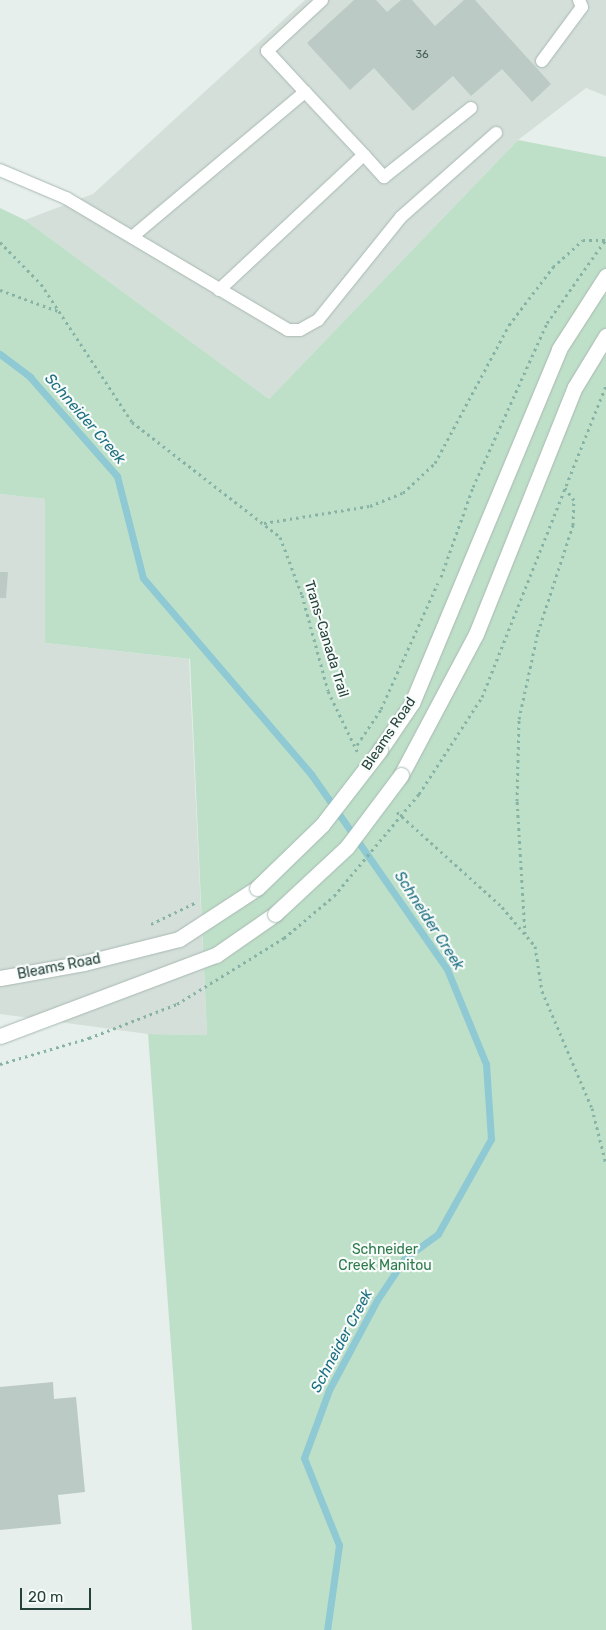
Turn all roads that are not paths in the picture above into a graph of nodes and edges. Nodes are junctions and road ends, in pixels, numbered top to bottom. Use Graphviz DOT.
graph roads {
  1 [pos="322,0"];
  2 [pos="579,0"];
  3 [pos="542,61"];
  4 [pos="305,92"];
  5 [pos="471,108"];
  6 [pos="496,133"];
  7 [pos="364,156"];
  8 [pos="0,170"];
  9 [pos="132,238"];
  10 [pos="606,276"];
  11 [pos="219,290"];
  12 [pos="606,336"];
  13 [pos="0,978"];
  14 [pos="0,1036"];
  1 -- 4 [label="lane"];
  2 -- 3 [label="lane"];
  4 -- 7 [label="lane"];
  4 -- 9 [label="lane"];
  5 -- 7 [label="lane"];
  6 -- 11 [label="lane"];
  7 -- 11 [label="lane"];
  8 -- 9 [label="lane"];
  9 -- 11 [label="lane"];
  10 -- 13 [label="main road, Bleams Road, bridge"];
  12 -- 14 [label="main road, Bleams Road, bridge"];
}
